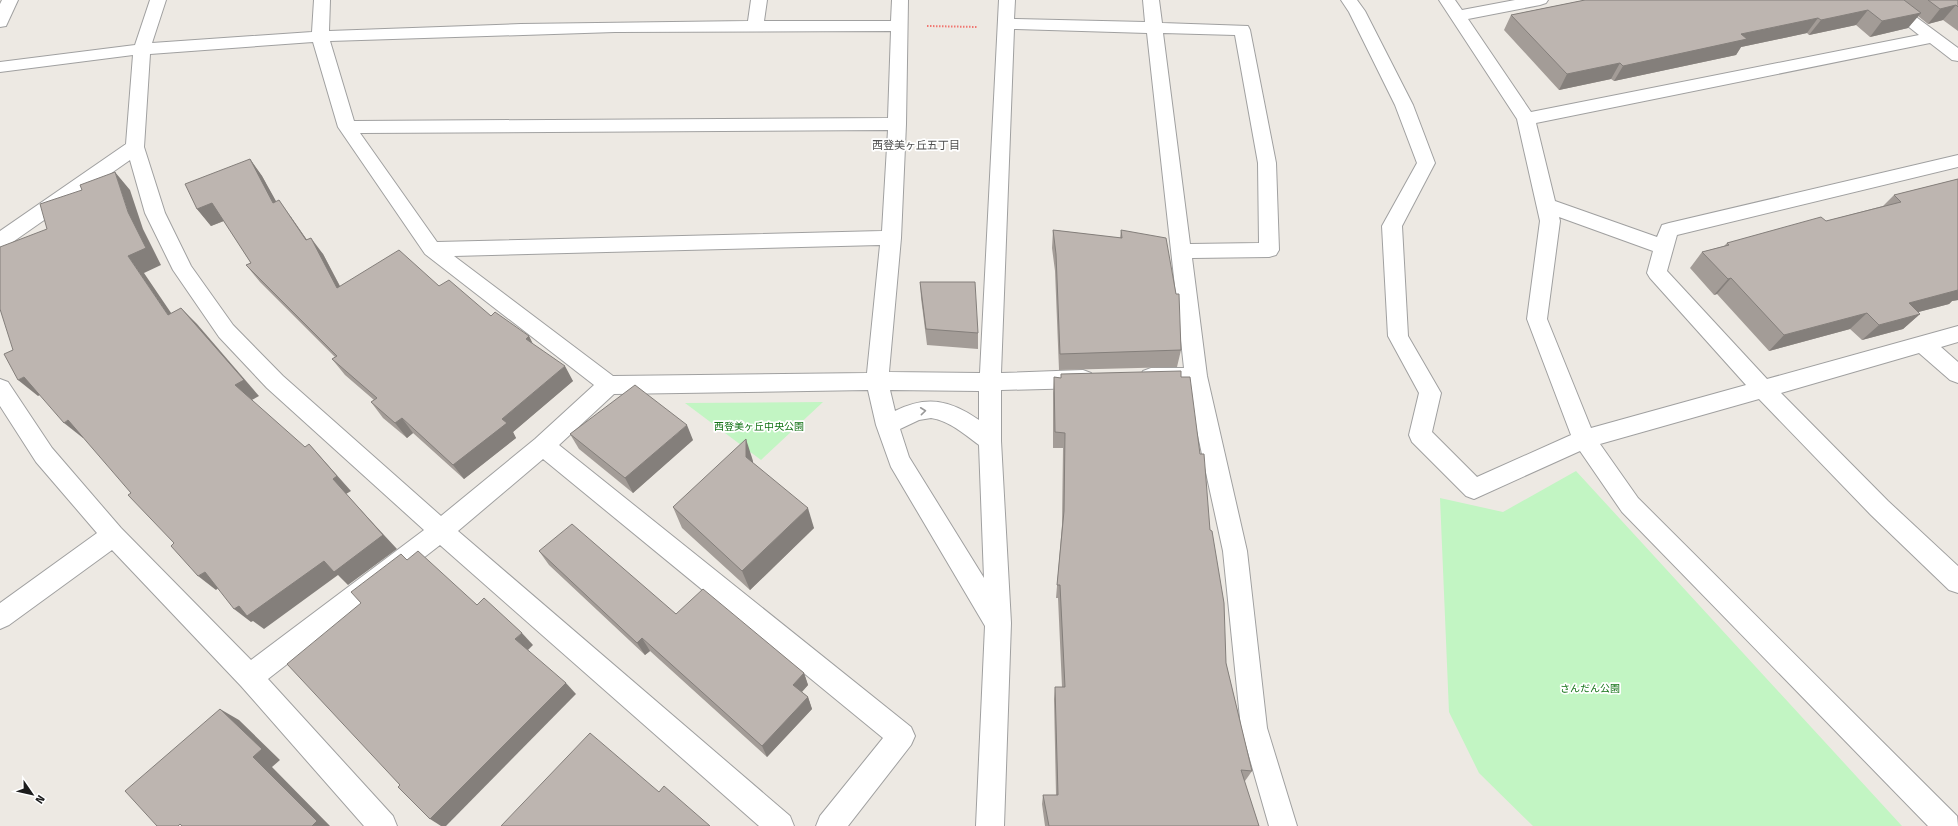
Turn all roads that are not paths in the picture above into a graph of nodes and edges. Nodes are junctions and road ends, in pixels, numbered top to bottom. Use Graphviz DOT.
graph roads {
  1 [pos="10,0"];
  2 [pos="158,0"];
  3 [pos="322,0"];
  4 [pos="759,0"];
  5 [pos="900,0"];
  6 [pos="1007,0"];
  7 [pos="1151,0"];
  8 [pos="1349,0"];
  9 [pos="1540,0"];
  10 [pos="1884,0"];
  11 [pos="1453,8"];
  12 [pos="0,22"];
  13 [pos="1006,24"];
  14 [pos="755,26"];
  15 [pos="898,26"];
  16 [pos="1154,28"];
  17 [pos="320,36"];
  18 [pos="1933,37"];
  19 [pos="142,49"];
  20 [pos="1958,56"];
  21 [pos="0,67"];
  22 [pos="1526,119"];
  23 [pos="898,124"];
  24 [pos="347,127"];
  25 [pos="135,147"];
  26 [pos="1958,161"];
  27 [pos="1546,205"];
  28 [pos="891,238"];
  29 [pos="0,241"];
  30 [pos="1664,247"];
  31 [pos="432,249"];
  32 [pos="1181,251"];
  33 [pos="1958,334"];
  34 [pos="1923,344"];
  35 [pos="1958,374"];
  36 [pos="1196,376"];
  37 [pos="1133,378"];
  38 [pos="1101,379"];
  39 [pos="877,381"];
  40 [pos="990,382"];
  41 [pos="609,385"];
  42 [pos="0,388"];
  43 [pos="1763,389"];
  44 [pos="887,425"];
  45 [pos="1584,439"];
  46 [pos="990,441"];
  47 [pos="543,446"];
  48 [pos="441,531"];
  49 [pos="113,535"];
  50 [pos="1958,582"];
  51 [pos="0,617"];
  52 [pos="998,623"];
  53 [pos="250,677"];
  54 [pos="383,826"];
  55 [pos="780,826"];
  56 [pos="830,826"];
  57 [pos="990,826"];
  58 [pos="1283,826"];
  59 [pos="1947,826"];
  1 -- 12 [label="street"];
  2 -- 19 [label="street"];
  3 -- 17 [label="street"];
  4 -- 14 [label="street"];
  5 -- 15 [label="street"];
  6 -- 13 [label="street"];
  7 -- 16 [label="street"];
  8 -- 45 [label="street"];
  9 -- 11 [label="street"];
  10 -- 18 [label="street"];
  11 -- 22 [label="street"];
  13 -- 16 [label="street"];
  13 -- 40 [label="street"];
  14 -- 15 [label="street"];
  14 -- 17 [label="street"];
  15 -- 23 [label="street"];
  16 -- 32 [label="street"];
  16 -- 32 [label="street"];
  17 -- 19 [label="street"];
  17 -- 24 [label="street"];
  18 -- 20 [label="street"];
  18 -- 22 [label="street"];
  19 -- 21 [label="street"];
  19 -- 25 [label="street"];
  22 -- 27 [label="street"];
  23 -- 24 [label="street"];
  23 -- 28 [label="street"];
  24 -- 31 [label="street"];
  25 -- 29 [label="street"];
  25 -- 48 [label="street"];
  26 -- 30 [label="street"];
  27 -- 30 [label="street"];
  27 -- 45 [label="street"];
  28 -- 31 [label="street"];
  28 -- 39 [label="street"];
  30 -- 43 [label="street"];
  31 -- 41 [label="street"];
  32 -- 36 [label="street"];
  33 -- 34 [label="street"];
  34 -- 35 [label="street"];
  34 -- 43 [label="street"];
  36 -- 37 [label="street"];
  36 -- 58 [label="street"];
  38 -- 40 [label="street"];
  39 -- 40 [label="street"];
  39 -- 41 [label="street"];
  39 -- 44 [label="street"];
  40 -- 46 [label="street"];
  41 -- 47 [label="street"];
  42 -- 49 [label="street"];
  43 -- 45 [label="street"];
  43 -- 50 [label="street"];
  44 -- 46 [label="street, one-way"];
  44 -- 52 [label="street"];
  45 -- 59 [label="street"];
  46 -- 52 [label="street"];
  47 -- 48 [label="street"];
  47 -- 56 [label="street"];
  48 -- 53 [label="street"];
  48 -- 55 [label="street"];
  49 -- 51 [label="street"];
  49 -- 53 [label="street"];
  52 -- 57 [label="street"];
  53 -- 54 [label="street"];
}
